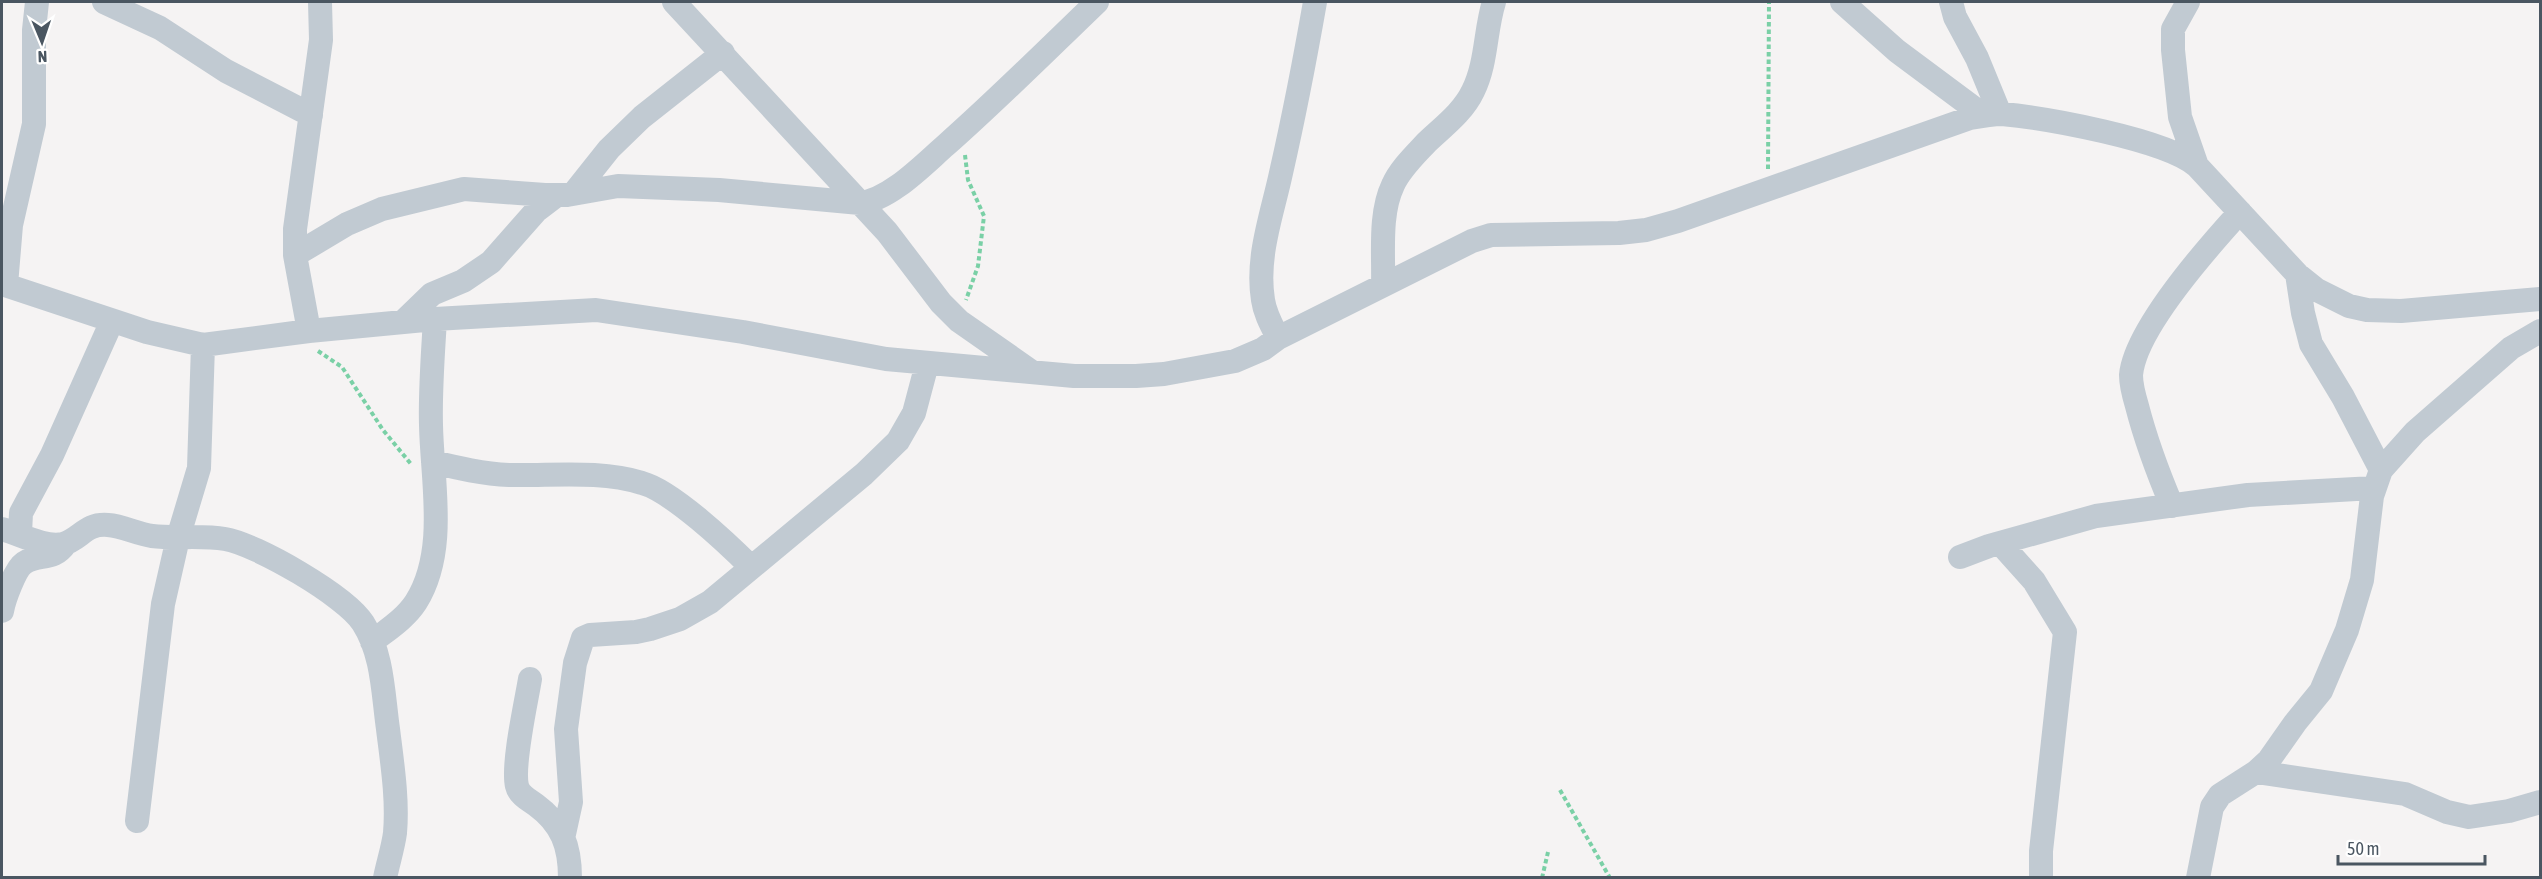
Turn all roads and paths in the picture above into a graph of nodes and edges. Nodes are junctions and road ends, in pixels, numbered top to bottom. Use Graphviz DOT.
graph roads {
  1 [pos="37,2"];
  2 [pos="104,2"];
  3 [pos="320,2"];
  4 [pos="674,2"];
  5 [pos="1097,2"];
  6 [pos="1315,2"];
  7 [pos="1494,2"];
  8 [pos="1769,2"];
  9 [pos="1842,2"];
  10 [pos="1951,2"];
  11 [pos="2188,2"];
  12 [pos="723,53"];
  13 [pos="311,115"];
  14 [pos="1991,115"];
  15 [pos="965,128"];
  16 [pos="2197,166"];
  17 [pos="1767,189"];
  18 [pos="566,194"];
  19 [pos="860,204"];
  20 [pos="2240,212"];
  21 [pos="295,255"];
  22 [pos="2297,274"];
  23 [pos="4,285"];
  24 [pos="1383,285"];
  25 [pos="2541,299"];
  26 [pos="435,319"];
  27 [pos="112,321"];
  28 [pos="959,321"];
  29 [pos="403,322"];
  30 [pos="2541,331"];
  31 [pos="304,332"];
  32 [pos="1278,338"];
  33 [pos="203,345"];
  34 [pos="927,364"];
  35 [pos="1034,373"];
  36 [pos="422,464"];
  37 [pos="2377,479"];
  38 [pos="2172,506"];
  39 [pos="11,532"];
  40 [pos="178,538"];
  41 [pos="66,543"];
  42 [pos="2000,543"];
  43 [pos="1960,557"];
  44 [pos="751,567"];
  45 [pos="2,611"];
  46 [pos="372,642"];
  47 [pos="530,679"];
  48 [pos="2256,772"];
  49 [pos="1560,790"];
  50 [pos="2541,802"];
  51 [pos="137,821"];
  52 [pos="564,834"];
  53 [pos="1548,852"];
  54 [pos="385,878"];
  55 [pos="570,878"];
  56 [pos="1542,878"];
  57 [pos="1611,878"];
  58 [pos="2041,878"];
  59 [pos="2198,878"];
  1 -- 23 [label="street"];
  2 -- 13 [label="street"];
  3 -- 13 [label="street"];
  4 -- 12 [label="street"];
  5 -- 15 [label="street"];
  6 -- 32 [label="street"];
  7 -- 24 [label="street"];
  8 -- 17 [label="path"];
  9 -- 14 [label="street"];
  10 -- 14 [label="street"];
  11 -- 16 [label="street"];
  12 -- 18 [label="street"];
  12 -- 19 [label="street"];
  13 -- 21 [label="street"];
  14 -- 16 [label="street"];
  14 -- 17 [label="street"];
  15 -- 19 [label="street"];
  15 -- 28 [label="path"];
  16 -- 20 [label="street"];
  17 -- 24 [label="street"];
  18 -- 19 [label="street"];
  18 -- 21 [label="street"];
  18 -- 29 [label="street"];
  19 -- 28 [label="street"];
  20 -- 22 [label="street"];
  20 -- 38 [label="street"];
  21 -- 31 [label="street"];
  22 -- 25 [label="street"];
  22 -- 37 [label="street"];
  23 -- 27 [label="street"];
  24 -- 32 [label="street"];
  26 -- 29 [label="street"];
  26 -- 34 [label="street"];
  26 -- 36 [label="street"];
  27 -- 33 [label="street"];
  27 -- 39 [label="street"];
  28 -- 35 [label="street"];
  29 -- 31 [label="street"];
  30 -- 37 [label="street"];
  31 -- 33 [label="street"];
  31 -- 36 [label="path"];
  32 -- 35 [label="street"];
  33 -- 40 [label="street"];
  34 -- 35 [label="street"];
  34 -- 44 [label="street"];
  36 -- 44 [label="street"];
  36 -- 46 [label="street"];
  37 -- 38 [label="street"];
  37 -- 48 [label="street"];
  38 -- 42 [label="street"];
  39 -- 41 [label="street"];
  40 -- 41 [label="street"];
  40 -- 46 [label="street"];
  40 -- 51 [label="street"];
  41 -- 45 [label="street"];
  42 -- 43 [label="street"];
  42 -- 58 [label="street"];
  44 -- 52 [label="street"];
  46 -- 54 [label="street"];
  47 -- 52 [label="street"];
  48 -- 50 [label="street"];
  48 -- 59 [label="street"];
  49 -- 57 [label="path"];
  52 -- 55 [label="street"];
  53 -- 56 [label="path"];
}
